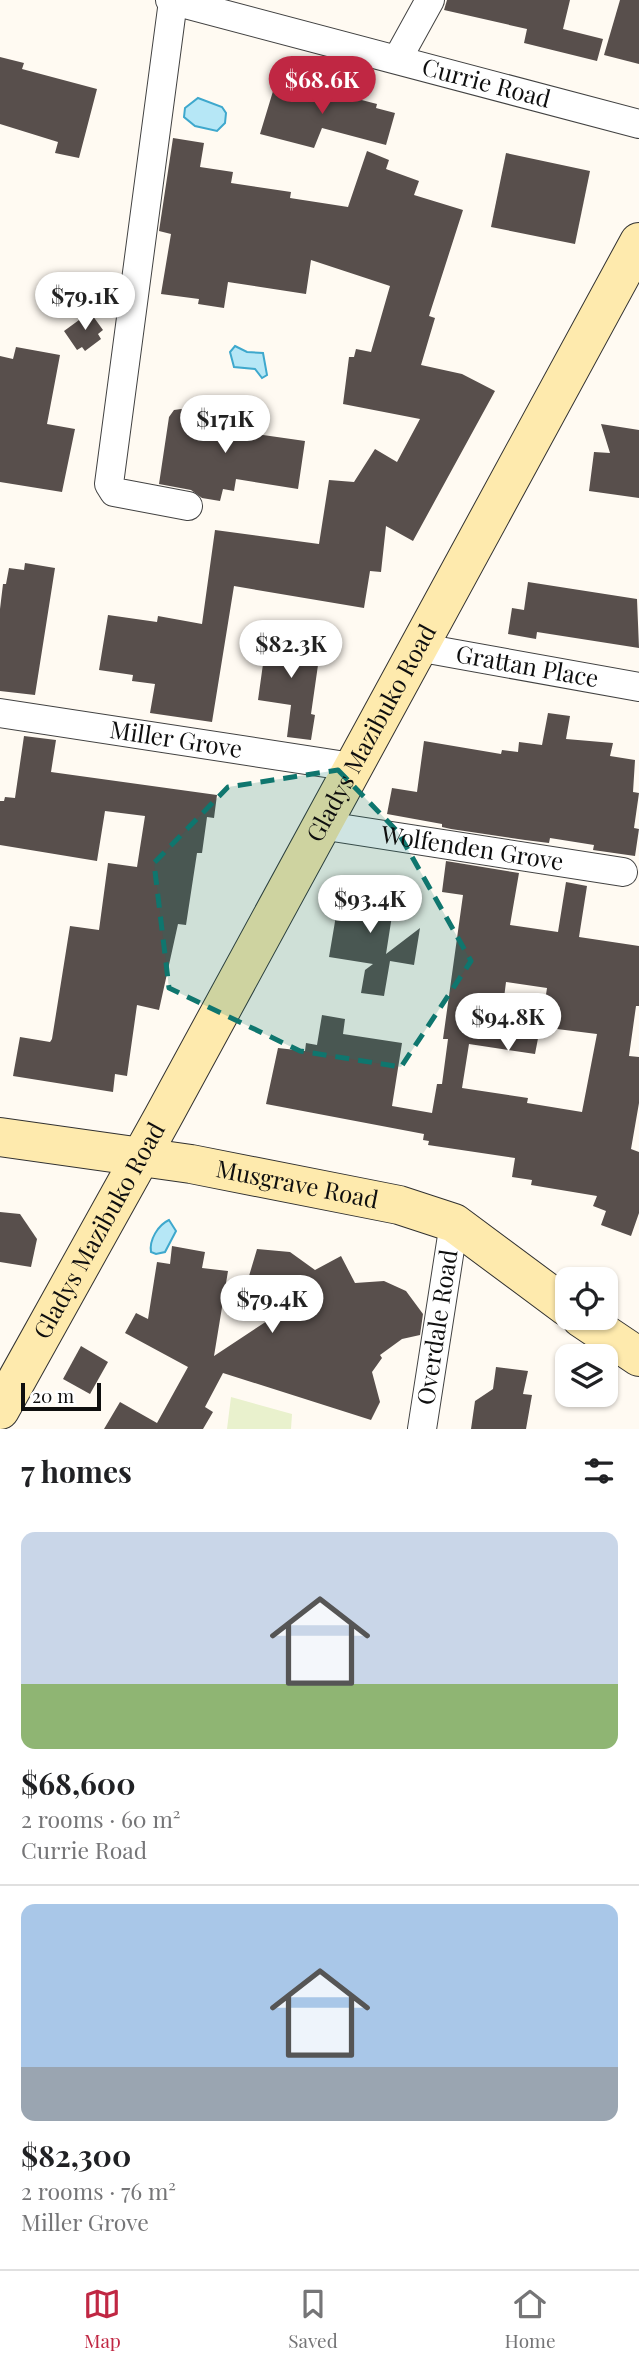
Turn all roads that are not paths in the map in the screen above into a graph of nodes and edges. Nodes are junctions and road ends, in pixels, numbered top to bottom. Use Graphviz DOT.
graph roads {
  1 [pos="171,0"];
  2 [pos="430,0"];
  3 [pos="398,58"];
  4 [pos="639,124"];
  5 [pos="639,242"];
  6 [pos="188,506"];
  7 [pos="417,648"];
  8 [pos="639,687"];
  9 [pos="0,713"];
  10 [pos="352,767"];
  11 [pos="320,825"];
  12 [pos="622,872"];
  13 [pos="0,1137"];
  14 [pos="138,1157"];
  15 [pos="454,1223"];
  16 [pos="555,1298"];
  17 [pos="599,1330"];
  18 [pos="639,1357"];
  19 [pos="0,1409"];
  20 [pos="422,1429"];
  1 -- 3 [label="street, Currie Road"];
  1 -- 6 [label="street"];
  2 -- 3 [label="street"];
  3 -- 4 [label="street, Currie Road"];
  5 -- 7 [label="street, Gladys Mazibuko Road"];
  7 -- 8 [label="street, Grattan Place"];
  7 -- 10 [label="street, Gladys Mazibuko Road"];
  9 -- 10 [label="street, Miller Grove"];
  10 -- 11 [label="street, Gladys Mazibuko Road"];
  11 -- 12 [label="street, Wolfenden Grove"];
  11 -- 14 [label="street, Gladys Mazibuko Road"];
  13 -- 14 [label="street, Musgrave Road"];
  14 -- 15 [label="street, Musgrave Road"];
  14 -- 19 [label="street, Gladys Mazibuko Road"];
  15 -- 16 [label="street, Musgrave Road"];
  15 -- 20 [label="street, Overdale Road"];
  17 -- 18 [label="street"];
}
